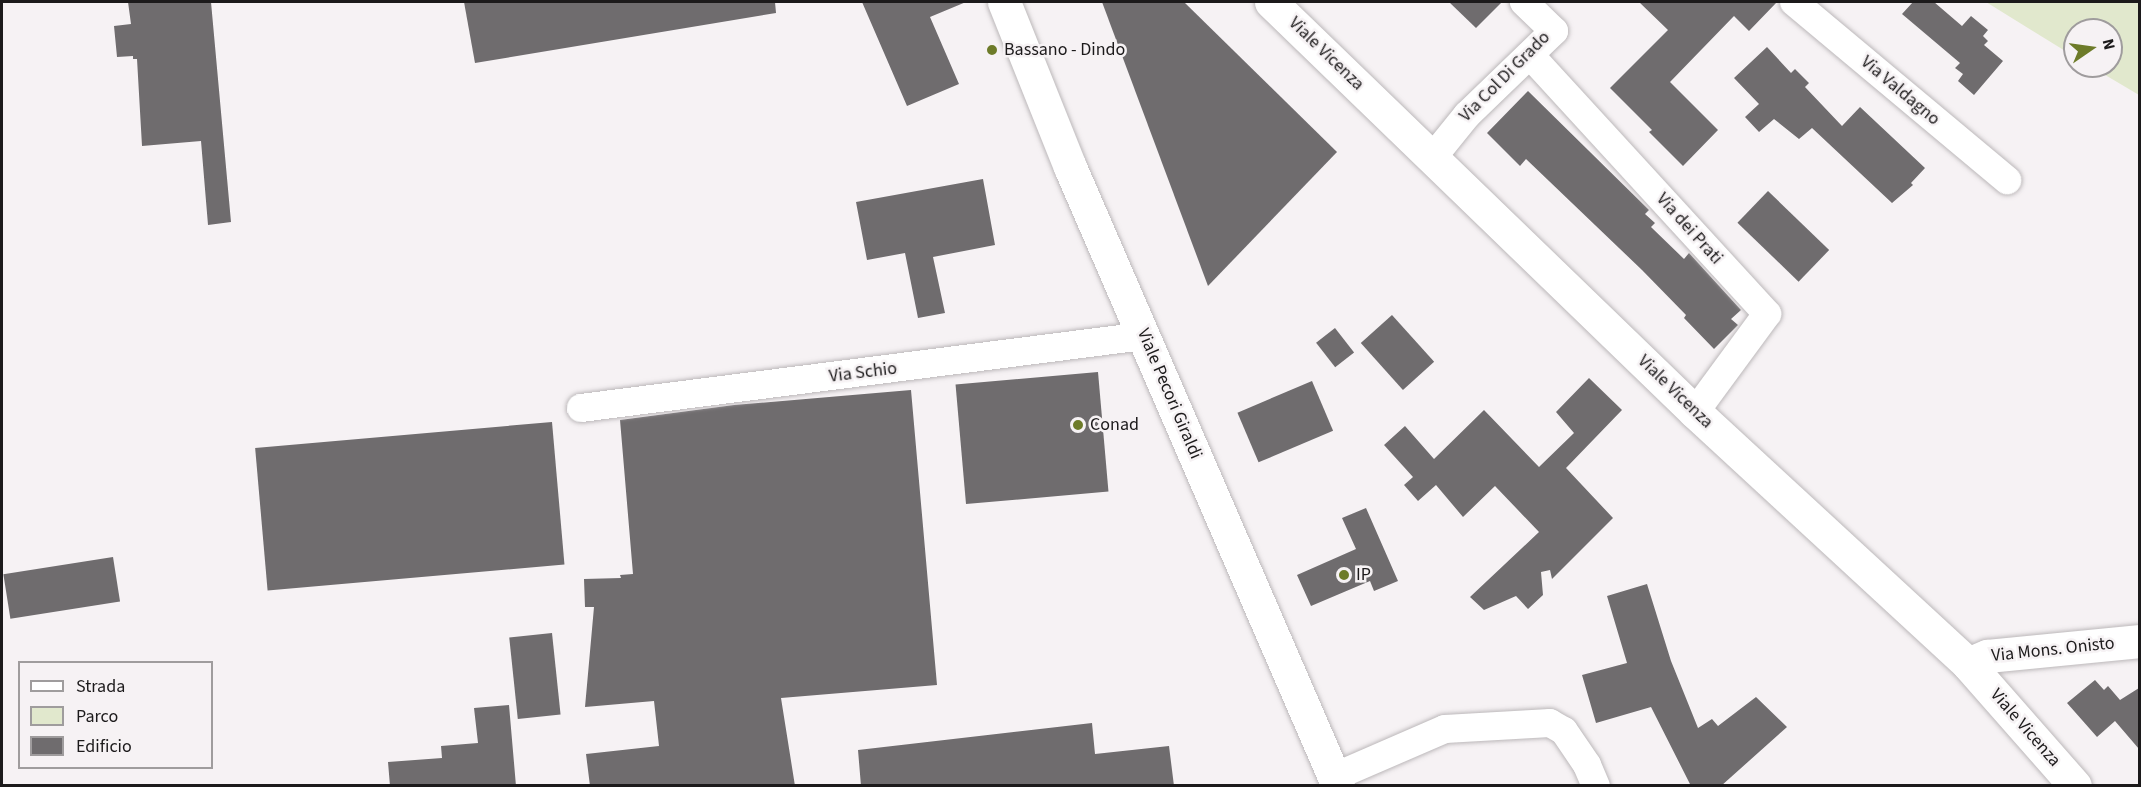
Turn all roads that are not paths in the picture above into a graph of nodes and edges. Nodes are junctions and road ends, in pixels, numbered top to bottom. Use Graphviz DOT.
graph roads {
  1 [pos="1004,2"];
  2 [pos="1271,2"];
  3 [pos="1524,2"];
  4 [pos="1794,2"];
  5 [pos="1530,55"];
  6 [pos="1433,157"];
  7 [pos="2007,180"];
  8 [pos="1144,336"];
  9 [pos="581,408"];
  10 [pos="1695,412"];
  11 [pos="2139,641"];
  12 [pos="1968,664"];
  13 [pos="1336,781"];
  14 [pos="1596,786"];
  15 [pos="2075,786"];
  1 -- 8 [label="street, Viale Pecori Giraldi"];
  2 -- 6 [label="street, Viale Vicenza"];
  3 -- 5 [label="street, Via Col Di Grado"];
  4 -- 7 [label="street, Via Valdagno"];
  5 -- 6 [label="street, Via Col Di Grado"];
  5 -- 10 [label="street, Via dei Prati"];
  6 -- 10 [label="street, Viale Vicenza"];
  8 -- 9 [label="street, Via Schio"];
  8 -- 13 [label="street, Viale Pecori Giraldi"];
  10 -- 12 [label="street, Viale Vicenza"];
  11 -- 12 [label="street, Via Mons. Onisto"];
  12 -- 15 [label="street, Viale Vicenza"];
  13 -- 14 [label="street"];
}
